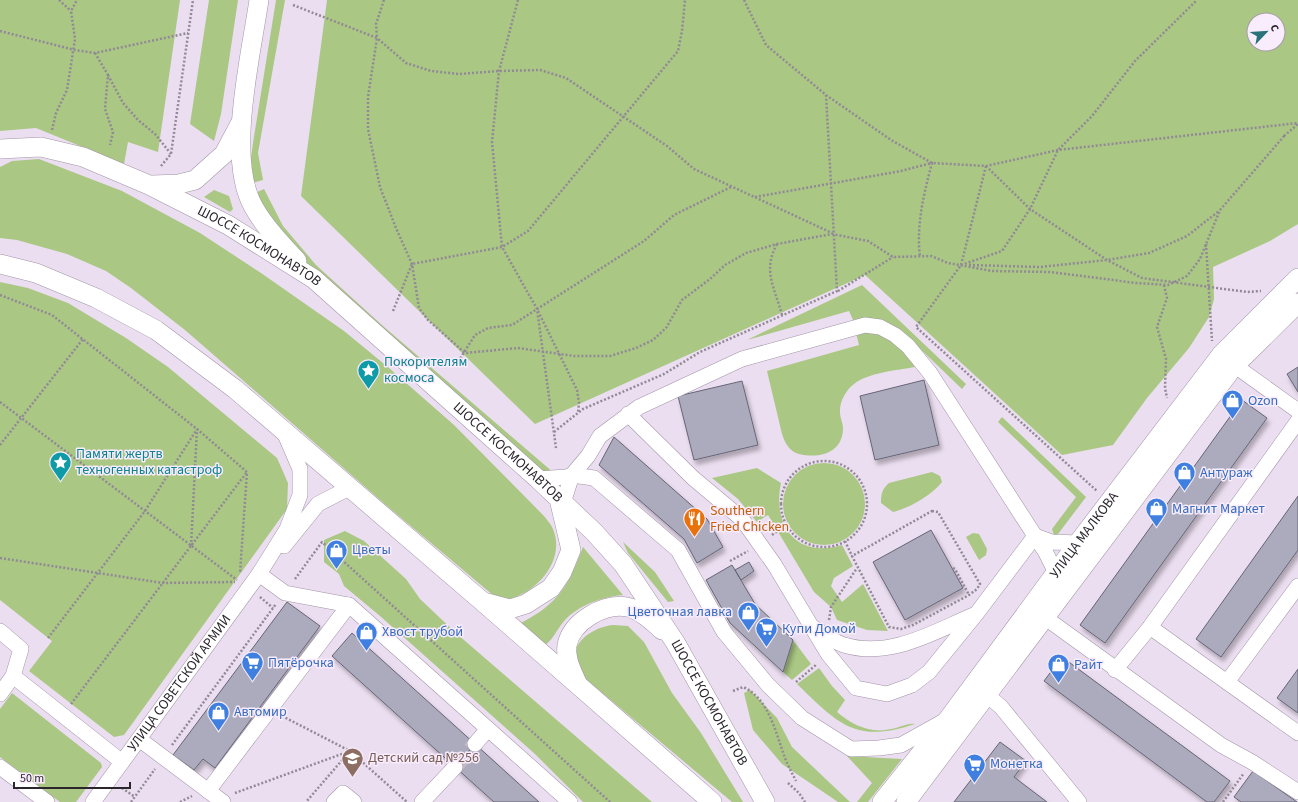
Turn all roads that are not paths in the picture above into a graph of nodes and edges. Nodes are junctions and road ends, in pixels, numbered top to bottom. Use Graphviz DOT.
graph roads {
  1 [pos="260,0"];
  2 [pos="241,121"];
  3 [pos="0,149"];
  4 [pos="149,185"];
  5 [pos="0,264"];
  6 [pos="1298,278"];
  7 [pos="314,279"];
  8 [pos="1298,303"];
  9 [pos="1223,355"];
  10 [pos="1298,411"];
  11 [pos="628,414"];
  12 [pos="1298,421"];
  13 [pos="283,431"];
  14 [pos="572,475"];
  15 [pos="538,479"];
  16 [pos="349,488"];
  17 [pos="561,501"];
  18 [pos="1035,536"];
  19 [pos="1078,544"];
  20 [pos="263,569"];
  21 [pos="1056,573"];
  22 [pos="1298,586"];
  23 [pos="483,602"];
  24 [pos="349,605"];
  25 [pos="1038,612"];
  26 [pos="978,613"];
  27 [pos="811,626"];
  28 [pos="1150,627"];
  29 [pos="0,632"];
  30 [pos="676,642"];
  31 [pos="1115,670"];
  32 [pos="13,676"];
  33 [pos="1227,682"];
  34 [pos="580,688"];
  35 [pos="981,689"];
  36 [pos="0,694"];
  37 [pos="949,718"];
  38 [pos="488,729"];
  39 [pos="1298,733"];
  40 [pos="139,738"];
  41 [pos="475,744"];
  42 [pos="122,762"];
  43 [pos="0,767"];
  44 [pos="455,767"];
  45 [pos="1298,792"];
  46 [pos="216,797"];
  47 [pos="1074,800"];
  48 [pos="47,802"];
  49 [pos="93,802"];
  50 [pos="334,802"];
  51 [pos="354,802"];
  52 [pos="422,802"];
  53 [pos="570,802"];
  54 [pos="712,802"];
  55 [pos="765,802"];
  56 [pos="882,802"];
  57 [pos="906,802"];
  1 -- 2 [label="main road"];
  2 -- 4 [label="main road"];
  2 -- 7 [label="main road"];
  3 -- 4 [label="main road, ШОССЕ КОСМОНАВТОВ"];
  4 -- 7 [label="main road, ШОССЕ КОСМОНАВТОВ"];
  5 -- 13 [label="main road"];
  6 -- 9 [label="main road, УЛИЦА МАЛКОВА"];
  7 -- 15 [label="main road, ШОССЕ КОСМОНАВТОВ"];
  8 -- 9 [label="main road, УЛИЦА МАЛКОВА"];
  9 -- 10 [label="street"];
  9 -- 19 [label="main road, УЛИЦА МАЛКОВА"];
  9 -- 25 [label="main road, УЛИЦА МАЛКОВА"];
  11 -- 14 [label="street"];
  11 -- 18 [label="street"];
  11 -- 27 [label="street"];
  12 -- 28 [label="street"];
  13 -- 16 [label="main road"];
  13 -- 20 [label="street, УЛИЦА СОВЕТСКОЙ АРМИИ"];
  14 -- 15 [label="street"];
  14 -- 17 [label="street"];
  14 -- 37 [label="street"];
  15 -- 17 [label="main road, ШОССЕ КОСМОНАВТОВ"];
  16 -- 20 [label="street, УЛИЦА СОВЕТСКОЙ АРМИИ"];
  16 -- 23 [label="main road"];
  17 -- 23 [label="main road"];
  17 -- 30 [label="main road, ШОССЕ КОСМОНАВТОВ"];
  18 -- 19 [label="street"];
  18 -- 21 [label="street"];
  18 -- 26 [label="street"];
  19 -- 21 [label="main road, УЛИЦА МАЛКОВА"];
  20 -- 24 [label="street"];
  20 -- 40 [label="street, УЛИЦА СОВЕТСКОЙ АРМИИ"];
  21 -- 25 [label="main road, УЛИЦА МАЛКОВА"];
  22 -- 33 [label="street"];
  23 -- 34 [label="main road"];
  24 -- 38 [label="street"];
  24 -- 46 [label="street"];
  25 -- 31 [label="street"];
  25 -- 35 [label="main road, УЛИЦА МАЛКОВА"];
  26 -- 27 [label="street"];
  26 -- 27 [label="street"];
  28 -- 31 [label="street"];
  28 -- 33 [label="street"];
  29 -- 32 [label="street"];
  30 -- 34 [label="main road"];
  30 -- 55 [label="main road, ШОССЕ КОСМОНАВТОВ"];
  31 -- 45 [label="street"];
  32 -- 36 [label="street"];
  32 -- 42 [label="street"];
  33 -- 39 [label="street"];
  34 -- 54 [label="main road"];
  35 -- 37 [label="main road, УЛИЦА МАЛКОВА"];
  35 -- 47 [label="street"];
  35 -- 57 [label="main road, УЛИЦА МАЛКОВА"];
  37 -- 56 [label="main road, УЛИЦА МАЛКОВА"];
  38 -- 41 [label="street"];
  38 -- 53 [label="street"];
  40 -- 42 [label="street, УЛИЦА СОВЕТСКОЙ АРМИИ"];
  40 -- 46 [label="street"];
  42 -- 49 [label="street, УЛИЦА СОВЕТСКОЙ АРМИИ"];
  43 -- 48 [label="street"];
  44 -- 52 [label="street"];
  50 -- 51 [label="street"];
}
